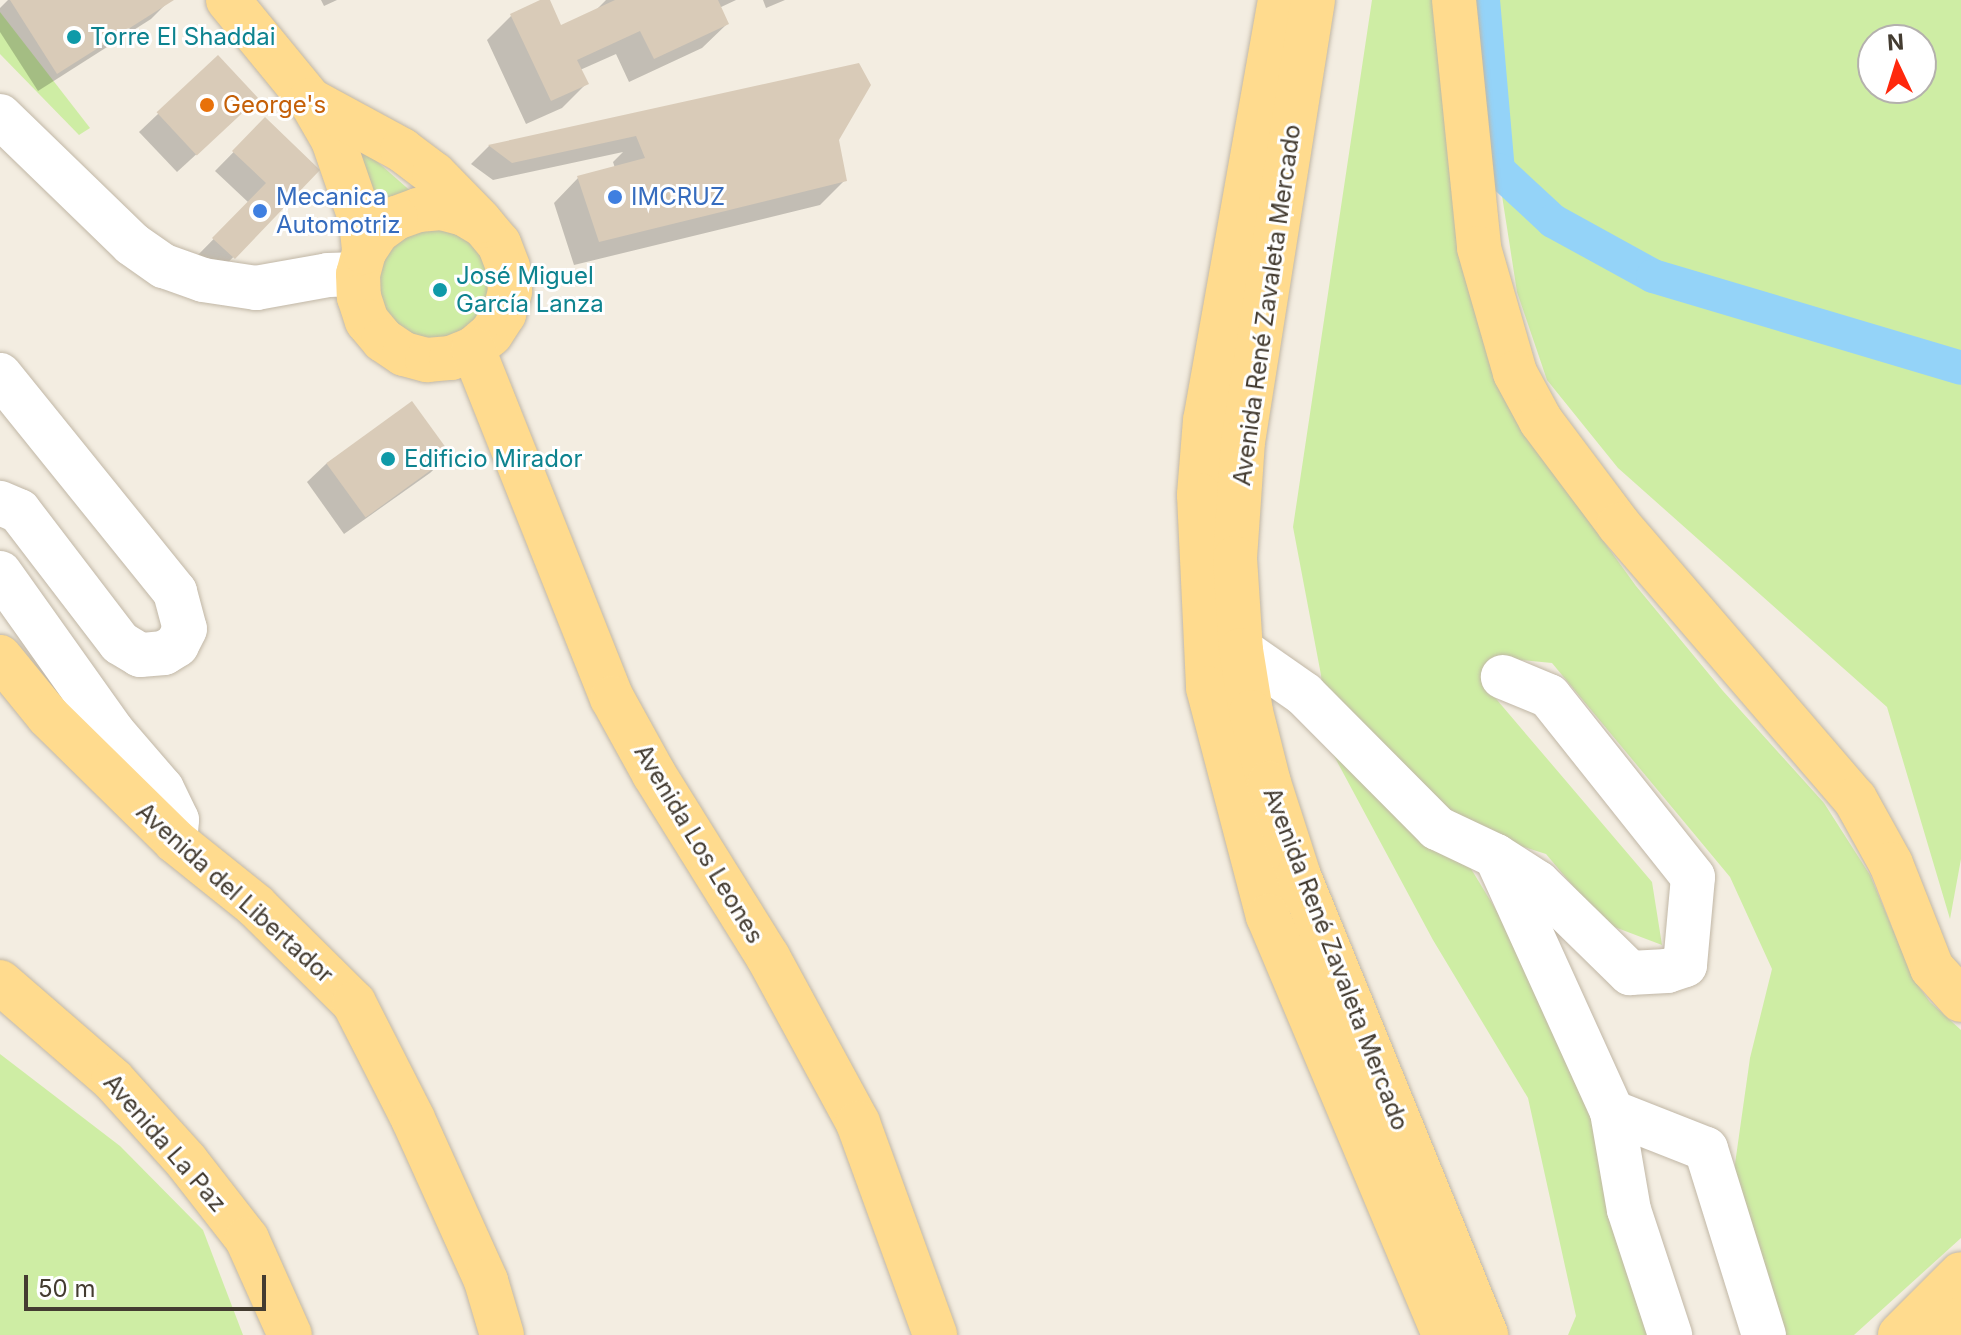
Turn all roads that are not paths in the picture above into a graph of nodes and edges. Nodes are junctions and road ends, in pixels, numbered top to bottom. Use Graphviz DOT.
graph roads {
  1 [pos="228,0"];
  2 [pos="1280,0"];
  3 [pos="1313,0"];
  4 [pos="1454,0"];
  5 [pos="310,100"];
  6 [pos="0,116"];
  7 [pos="484,226"];
  8 [pos="361,263"];
  9 [pos="473,349"];
  10 [pos="0,375"];
  11 [pos="0,503"];
  12 [pos="0,573"];
  13 [pos="1241,650"];
  14 [pos="0,657"];
  15 [pos="1503,677"];
  16 [pos="175,841"];
  17 [pos="1496,856"];
  18 [pos="0,982"];
  19 [pos="1961,1000"];
  20 [pos="1612,1112"];
  21 [pos="1961,1274"];
  22 [pos="1961,1319"];
  23 [pos="290,1335"];
  24 [pos="502,1335"];
  25 [pos="935,1335"];
  26 [pos="1444,1335"];
  27 [pos="1486,1335"];
  28 [pos="1670,1335"];
  29 [pos="1764,1335"];
  30 [pos="1900,1335"];
  31 [pos="1945,1335"];
  1 -- 5 [label="main road"];
  2 -- 26 [label="main road, Avenida René Zavaleta Mercado"];
  3 -- 13 [label="main road, Avenida René Zavaleta Mercado"];
  4 -- 19 [label="main road"];
  5 -- 7 [label="main road"];
  5 -- 8 [label="main road"];
  6 -- 8 [label="street"];
  7 -- 8 [label="main road"];
  7 -- 9 [label="main road"];
  8 -- 9 [label="main road"];
  9 -- 25 [label="main road, Avenida Los Leones"];
  10 -- 11 [label="street"];
  12 -- 16 [label="street"];
  13 -- 17 [label="street"];
  13 -- 27 [label="main road, Avenida René Zavaleta Mercado"];
  14 -- 16 [label="main road, Avenida del Libertador"];
  15 -- 17 [label="street"];
  16 -- 24 [label="main road, Avenida del Libertador"];
  17 -- 20 [label="street"];
  18 -- 23 [label="main road, Avenida La Paz"];
  20 -- 28 [label="street"];
  20 -- 29 [label="street"];
  21 -- 30 [label="main road"];
  22 -- 31 [label="main road"];
}
